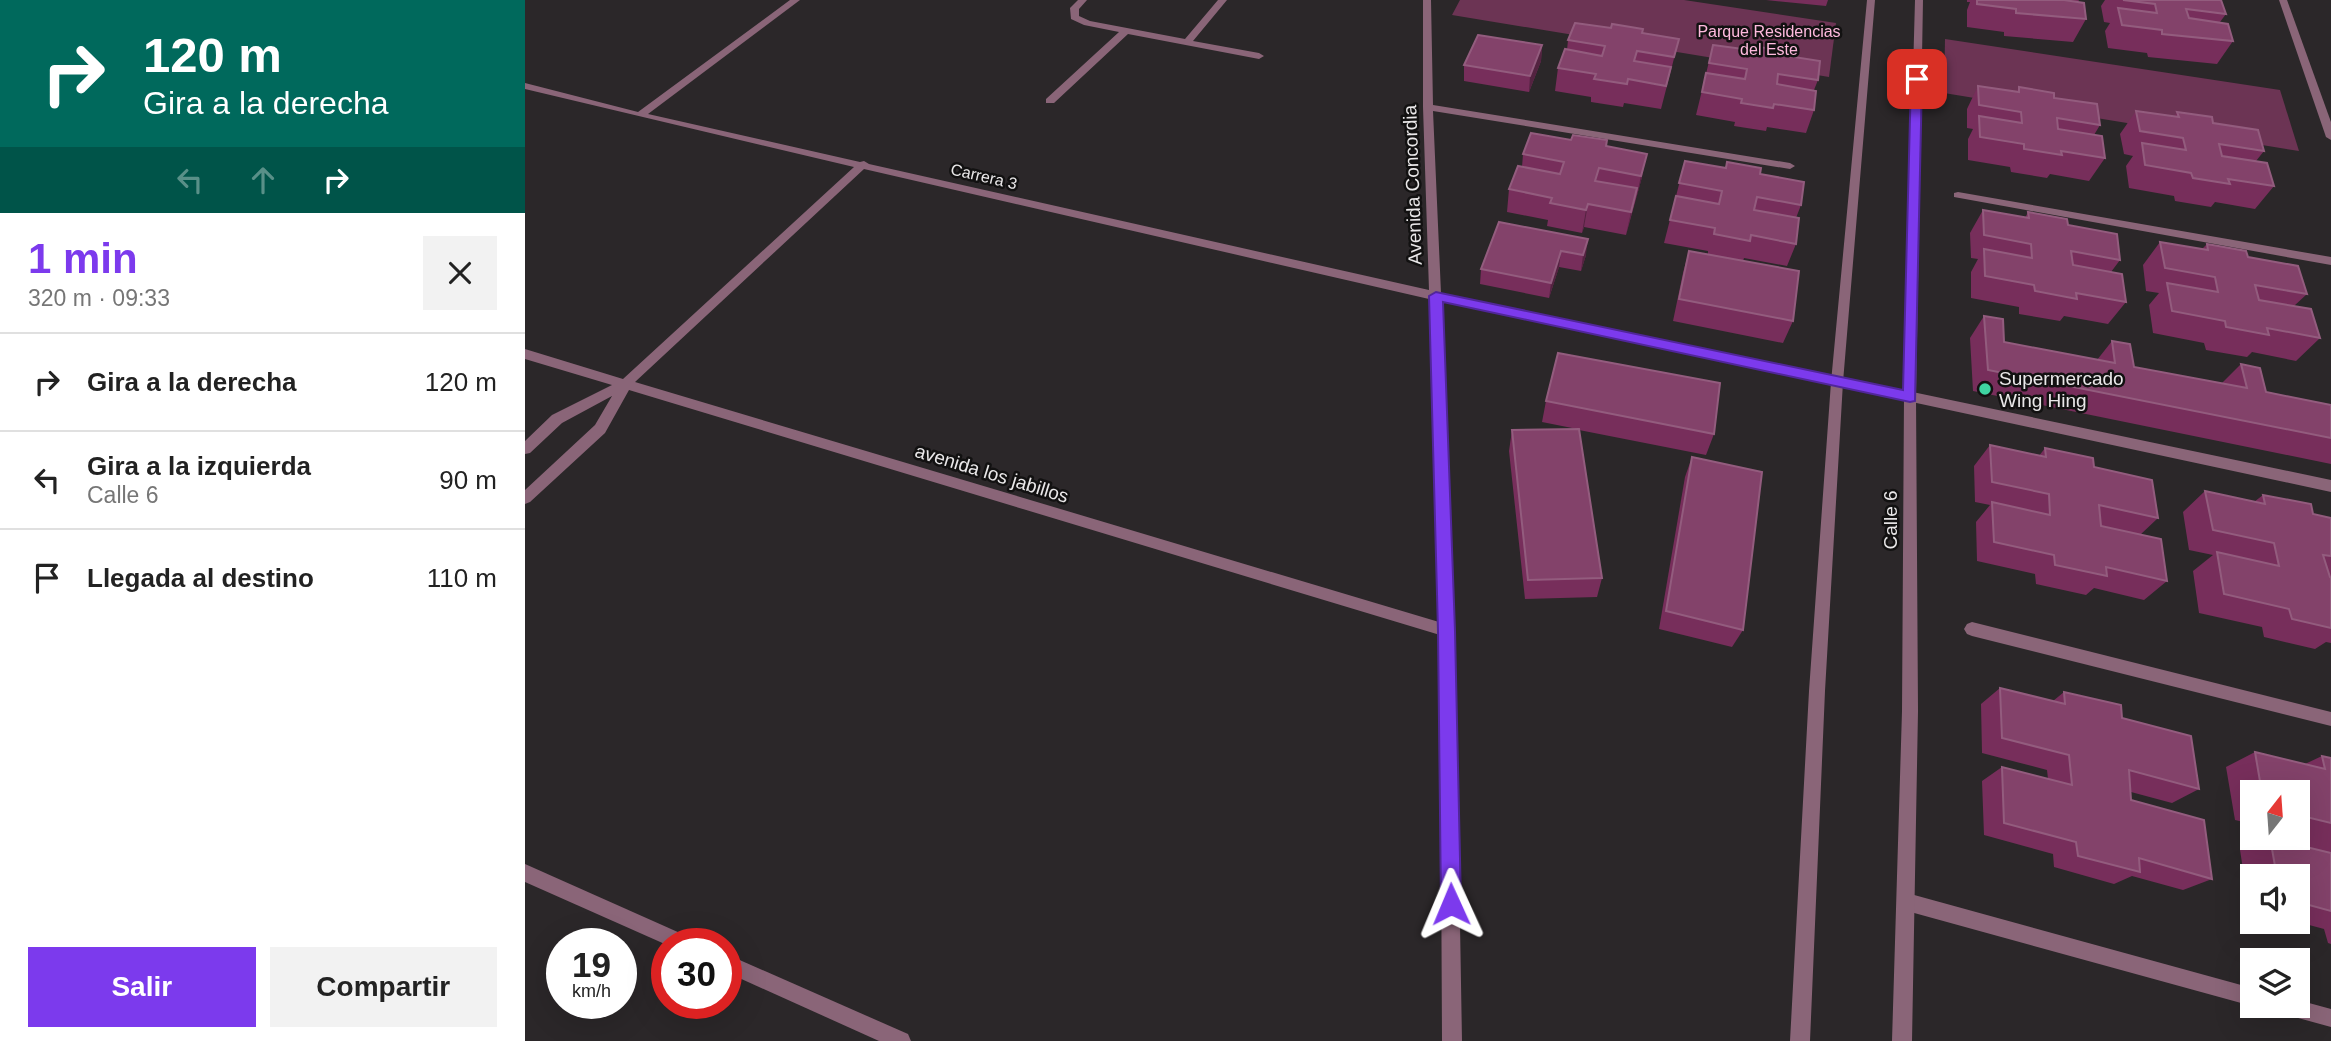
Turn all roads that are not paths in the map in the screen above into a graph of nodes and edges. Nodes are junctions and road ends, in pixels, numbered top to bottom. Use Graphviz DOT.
graph roads {
  1 [pos="796,0"];
  2 [pos="1083,0"];
  3 [pos="1223,0"];
  4 [pos="1427,0"];
  5 [pos="1871,0"];
  6 [pos="1919,0"];
  7 [pos="2283,0"];
  8 [pos="1126,31"];
  9 [pos="1186,43"];
  10 [pos="1259,56"];
  11 [pos="525,86"];
  12 [pos="1050,101"];
  13 [pos="1428,107"];
  14 [pos="640,115"];
  15 [pos="2331,137"];
  16 [pos="864,164"];
  17 [pos="1790,166"];
  18 [pos="1958,195"];
  19 [pos="2331,261"];
  20 [pos="1436,296"];
  21 [pos="525,354"];
  22 [pos="1837,382"];
  23 [pos="626,383"];
  24 [pos="1910,397"];
  25 [pos="525,449"];
  26 [pos="2331,486"];
  27 [pos="525,498"];
  28 [pos="1972,629"];
  29 [pos="1447,631"];
  30 [pos="2331,719"];
  31 [pos="525,873"];
  32 [pos="1907,902"];
  33 [pos="651,929"];
  34 [pos="742,970"];
  35 [pos="2240,994"];
  36 [pos="2310,1012"];
  37 [pos="2331,1018"];
  38 [pos="901,1041"];
  39 [pos="1452,1041"];
  40 [pos="1800,1041"];
  41 [pos="1902,1041"];
  1 -- 14 [label="street"];
  2 -- 8 [label="street"];
  3 -- 9 [label="street"];
  4 -- 13 [label="street, Avenida Concordia"];
  5 -- 22 [label="street"];
  6 -- 24 [label="street, Calle 6"];
  7 -- 15 [label="street"];
  8 -- 9 [label="street"];
  8 -- 12 [label="street"];
  9 -- 10 [label="street"];
  11 -- 14 [label="street, Carrera 3"];
  13 -- 17 [label="street"];
  13 -- 20 [label="street, Avenida Concordia"];
  14 -- 16 [label="street, Carrera 3"];
  16 -- 20 [label="street, Carrera 3"];
  16 -- 23 [label="street"];
  18 -- 19 [label="street"];
  20 -- 22 [label="street, Carrera 3"];
  20 -- 29 [label="street, Avenida Concordia"];
  21 -- 23 [label="street, avenida los jabillos"];
  22 -- 24 [label="street, Carrera 3"];
  22 -- 40 [label="street"];
  23 -- 25 [label="street"];
  23 -- 27 [label="street"];
  23 -- 29 [label="street, avenida los jabillos"];
  24 -- 26 [label="street, Carrera 3"];
  24 -- 32 [label="street, Calle 6"];
  28 -- 30 [label="street"];
  29 -- 39 [label="street, Avenida Concordia"];
  31 -- 33 [label="street"];
  32 -- 35 [label="street"];
  32 -- 41 [label="street, Calle 6"];
  34 -- 38 [label="street"];
  36 -- 37 [label="street"];
}
